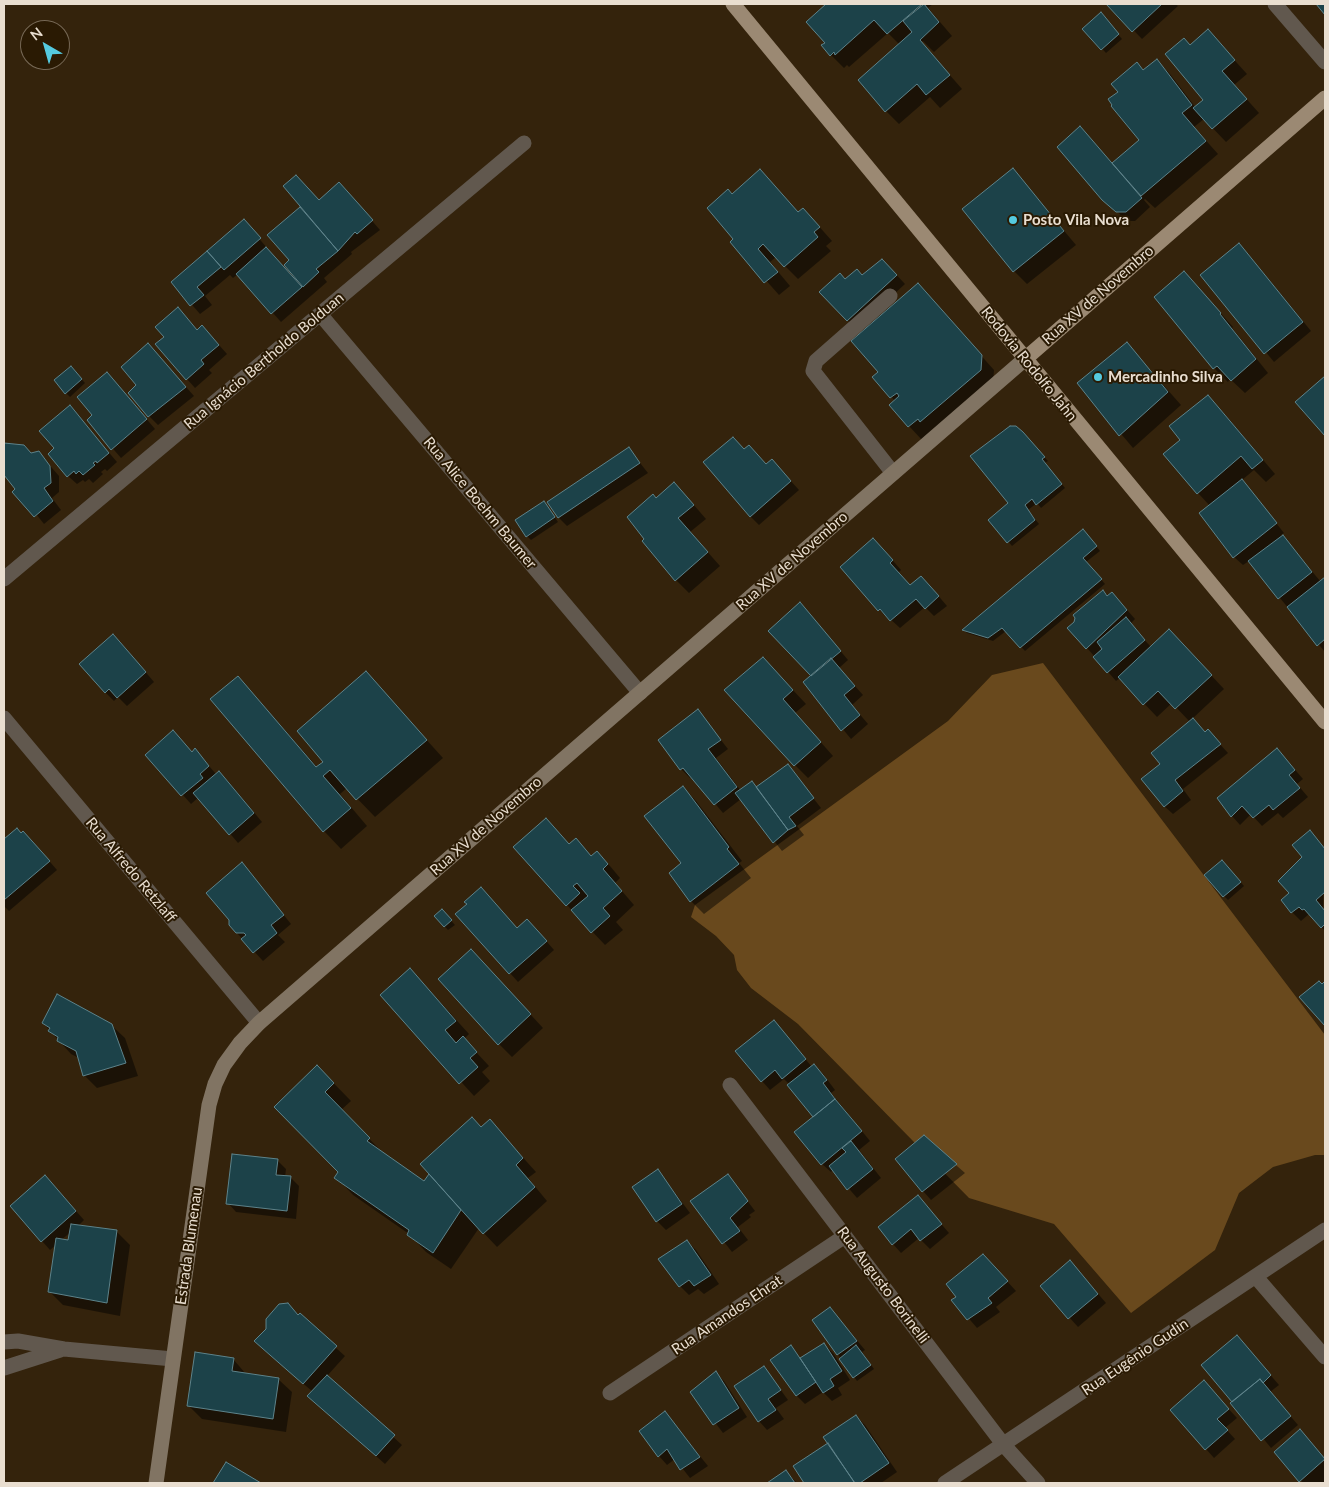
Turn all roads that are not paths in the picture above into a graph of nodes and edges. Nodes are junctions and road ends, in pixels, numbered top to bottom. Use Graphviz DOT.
graph roads {
  1 [pos="733,4"];
  2 [pos="1275,4"];
  3 [pos="1325,62"];
  4 [pos="1325,98"];
  5 [pos="524,143"];
  6 [pos="890,296"];
  7 [pos="320,314"];
  8 [pos="1024,359"];
  9 [pos="893,473"];
  10 [pos="4,579"];
  11 [pos="640,693"];
  12 [pos="4,718"];
  13 [pos="1325,722"];
  14 [pos="259,1023"];
  15 [pos="730,1085"];
  16 [pos="1325,1230"];
  17 [pos="845,1236"];
  18 [pos="1256,1277"];
  19 [pos="4,1342"];
  20 [pos="64,1349"];
  21 [pos="1325,1357"];
  22 [pos="173,1359"];
  23 [pos="4,1368"];
  24 [pos="610,1393"];
  25 [pos="1004,1444"];
  26 [pos="156,1483"];
  27 [pos="945,1483"];
  28 [pos="1038,1483"];
  1 -- 8 [label="main road, Rodovia Rodolfo Jahn"];
  2 -- 3 [label="street"];
  4 -- 8 [label="main road, Rua XV de Novembro"];
  5 -- 7 [label="street, Rua Ignácio Bertholdo Bolduan"];
  6 -- 9 [label="street"];
  7 -- 10 [label="street, Rua Ignácio Bertholdo Bolduan"];
  7 -- 11 [label="street, Rua Alice Boehm Baumer"];
  8 -- 9 [label="street, Rua XV de Novembro"];
  8 -- 13 [label="main road, Rodovia Rodolfo Jahn"];
  9 -- 11 [label="street, Rua XV de Novembro"];
  11 -- 14 [label="street, Rua XV de Novembro"];
  12 -- 14 [label="street, Rua Alfredo Retzlaff"];
  14 -- 22 [label="street, Estrada Blumenau"];
  15 -- 17 [label="street, Rua Augusto Borinelli"];
  16 -- 18 [label="street, Rua Eugênio Gudin"];
  17 -- 24 [label="street, Rua Amandos Ehrat"];
  17 -- 25 [label="street, Rua Augusto Borinelli"];
  18 -- 21 [label="street"];
  18 -- 25 [label="street, Rua Eugênio Gudin"];
  19 -- 20 [label="street"];
  20 -- 22 [label="street"];
  20 -- 23 [label="street"];
  22 -- 26 [label="street, Estrada Blumenau"];
  25 -- 27 [label="street, Rua Eugênio Gudin"];
  25 -- 28 [label="street, Rua Augusto Borinelli"];
}
